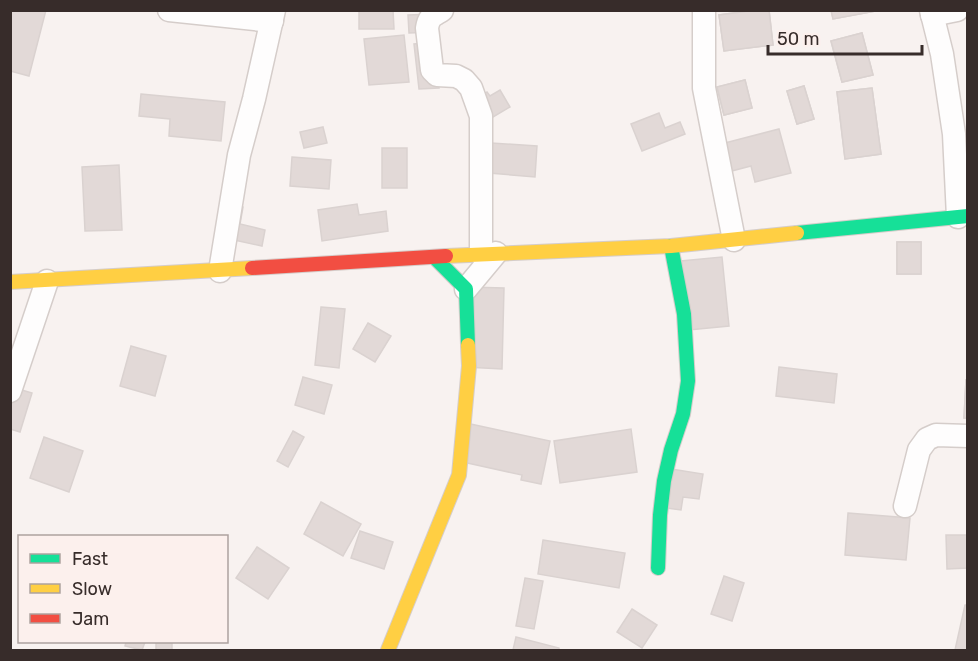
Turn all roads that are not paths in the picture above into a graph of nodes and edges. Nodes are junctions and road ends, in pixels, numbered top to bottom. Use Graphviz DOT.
graph roads {
  1 [pos="169,10"];
  2 [pos="442,10"];
  3 [pos="704,10"];
  4 [pos="957,10"];
  5 [pos="931,13"];
  6 [pos="273,16"];
  7 [pos="963,216"];
  8 [pos="734,240"];
  9 [pos="671,246"];
  10 [pos="489,254"];
  11 [pos="435,257"];
  12 [pos="220,271"];
  13 [pos="47,280"];
  14 [pos="10,282"];
  15 [pos="466,289"];
  16 [pos="10,391"];
  17 [pos="968,436"];
  18 [pos="905,506"];
  19 [pos="658,568"];
  20 [pos="388,651"];
  1 -- 6 [label="street"];
  2 -- 10 [label="street"];
  3 -- 8 [label="street"];
  4 -- 5 [label="street"];
  5 -- 7 [label="street"];
  6 -- 12 [label="street"];
  7 -- 8 [label="street"];
  8 -- 9 [label="street"];
  9 -- 10 [label="street"];
  9 -- 19 [label="street"];
  10 -- 11 [label="street"];
  10 -- 15 [label="street"];
  11 -- 12 [label="street"];
  11 -- 15 [label="street"];
  12 -- 13 [label="street"];
  13 -- 14 [label="street"];
  13 -- 16 [label="street"];
  15 -- 20 [label="street"];
  17 -- 18 [label="street"];
}
